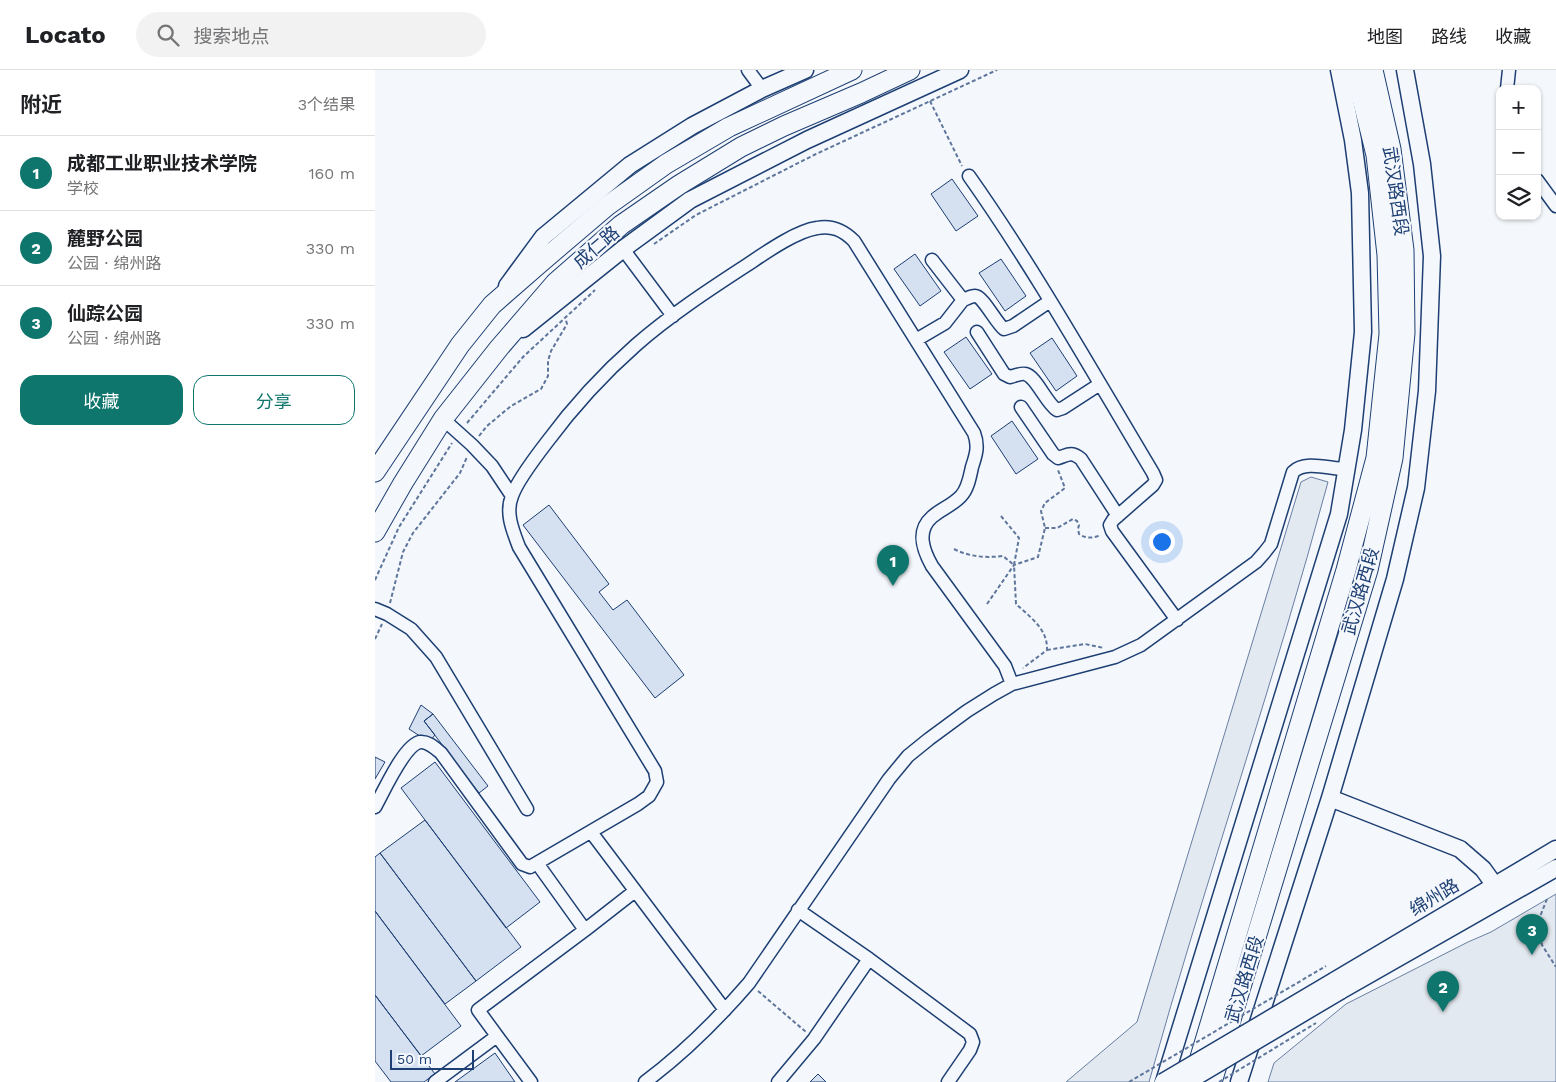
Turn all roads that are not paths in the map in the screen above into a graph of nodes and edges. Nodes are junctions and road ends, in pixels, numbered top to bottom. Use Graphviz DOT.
graph roads {
  1 [pos="748,70"];
  2 [pos="805,70"];
  3 [pos="852,70"];
  4 [pos="910,70"];
  5 [pos="960,70"];
  6 [pos="1339,70"];
  7 [pos="1355,70"];
  8 [pos="1405,70"];
  9 [pos="1509,70"];
  10 [pos="1371,82"];
  11 [pos="1507,85"];
  12 [pos="762,89"];
  13 [pos="969,176"];
  14 [pos="1541,185"];
  15 [pos="1556,206"];
  16 [pos="628,255"];
  17 [pos="932,260"];
  18 [pos="963,300"];
  19 [pos="1050,301"];
  20 [pos="493,305"];
  21 [pos="673,316"];
  22 [pos="977,332"];
  23 [pos="916,340"];
  24 [pos="499,348"];
  25 [pos="1099,384"];
  26 [pos="1021,407"];
  27 [pos="443,419"];
  28 [pos="1346,469"];
  29 [pos="375,472"];
  30 [pos="512,496"];
  31 [pos="1118,516"];
  32 [pos="375,532"];
  33 [pos="375,609"];
  34 [pos="1177,620"];
  35 [pos="1012,684"];
  36 [pos="1330,798"];
  37 [pos="375,807"];
  38 [pos="527,809"];
  39 [pos="591,832"];
  40 [pos="1556,849"];
  41 [pos="537,863"];
  42 [pos="1556,868"];
  43 [pos="635,891"];
  44 [pos="1499,891"];
  45 [pos="799,910"];
  46 [pos="585,930"];
  47 [pos="869,959"];
  48 [pos="1337,986"];
  49 [pos="725,1010"];
  50 [pos="497,1036"];
  51 [pos="1161,1079"];
  52 [pos="435,1082"];
  53 [pos="531,1082"];
  54 [pos="645,1082"];
  55 [pos="778,1082"];
  56 [pos="948,1082"];
  57 [pos="1187,1082"];
  58 [pos="1193,1082"];
  59 [pos="1212,1082"];
  60 [pos="1239,1082"];
  1 -- 12 [label="street"];
  2 -- 12 [label="main road"];
  3 -- 20 [label="highway, 成仁路"];
  4 -- 24 [label="highway, 成仁路"];
  5 -- 16 [label="main road"];
  6 -- 28 [label="main road"];
  7 -- 10 [label="highway"];
  8 -- 36 [label="main road"];
  9 -- 11 [label="street"];
  10 -- 58 [label="highway, 武汉路西段"];
  10 -- 59 [label="highway, 武汉路西段"];
  12 -- 20 [label="main road"];
  13 -- 19 [label="street"];
  14 -- 15 [label="street"];
  16 -- 21 [label="street"];
  16 -- 24 [label="main road"];
  17 -- 18 [label="street"];
  18 -- 19 [label="street"];
  18 -- 23 [label="street"];
  19 -- 25 [label="street"];
  20 -- 29 [label="highway, 成仁路"];
  21 -- 23 [label="street"];
  21 -- 30 [label="street"];
  22 -- 25 [label="street"];
  23 -- 35 [label="street"];
  24 -- 27 [label="highway, 成仁路"];
  25 -- 31 [label="street"];
  26 -- 31 [label="street"];
  27 -- 30 [label="street"];
  27 -- 32 [label="highway, 成仁路"];
  28 -- 34 [label="street"];
  28 -- 51 [label="main road"];
  30 -- 39 [label="street"];
  31 -- 34 [label="street"];
  33 -- 38 [label="street"];
  34 -- 35 [label="street"];
  35 -- 45 [label="street"];
  36 -- 44 [label="main road"];
  36 -- 60 [label="main road"];
  37 -- 41 [label="street"];
  39 -- 41 [label="street"];
  39 -- 43 [label="street"];
  40 -- 44 [label="main road, 绵州路"];
  41 -- 46 [label="street"];
  42 -- 44 [label="main road, 绵州路"];
  43 -- 46 [label="street"];
  43 -- 49 [label="street"];
  44 -- 48 [label="main road, 绵州路"];
  45 -- 47 [label="street"];
  45 -- 49 [label="street"];
  46 -- 50 [label="street"];
  47 -- 55 [label="street"];
  47 -- 56 [label="street"];
  48 -- 51 [label="main road, bridge"];
  48 -- 57 [label="main road, bridge"];
  49 -- 54 [label="street"];
  50 -- 52 [label="street"];
  50 -- 53 [label="street"];
}
